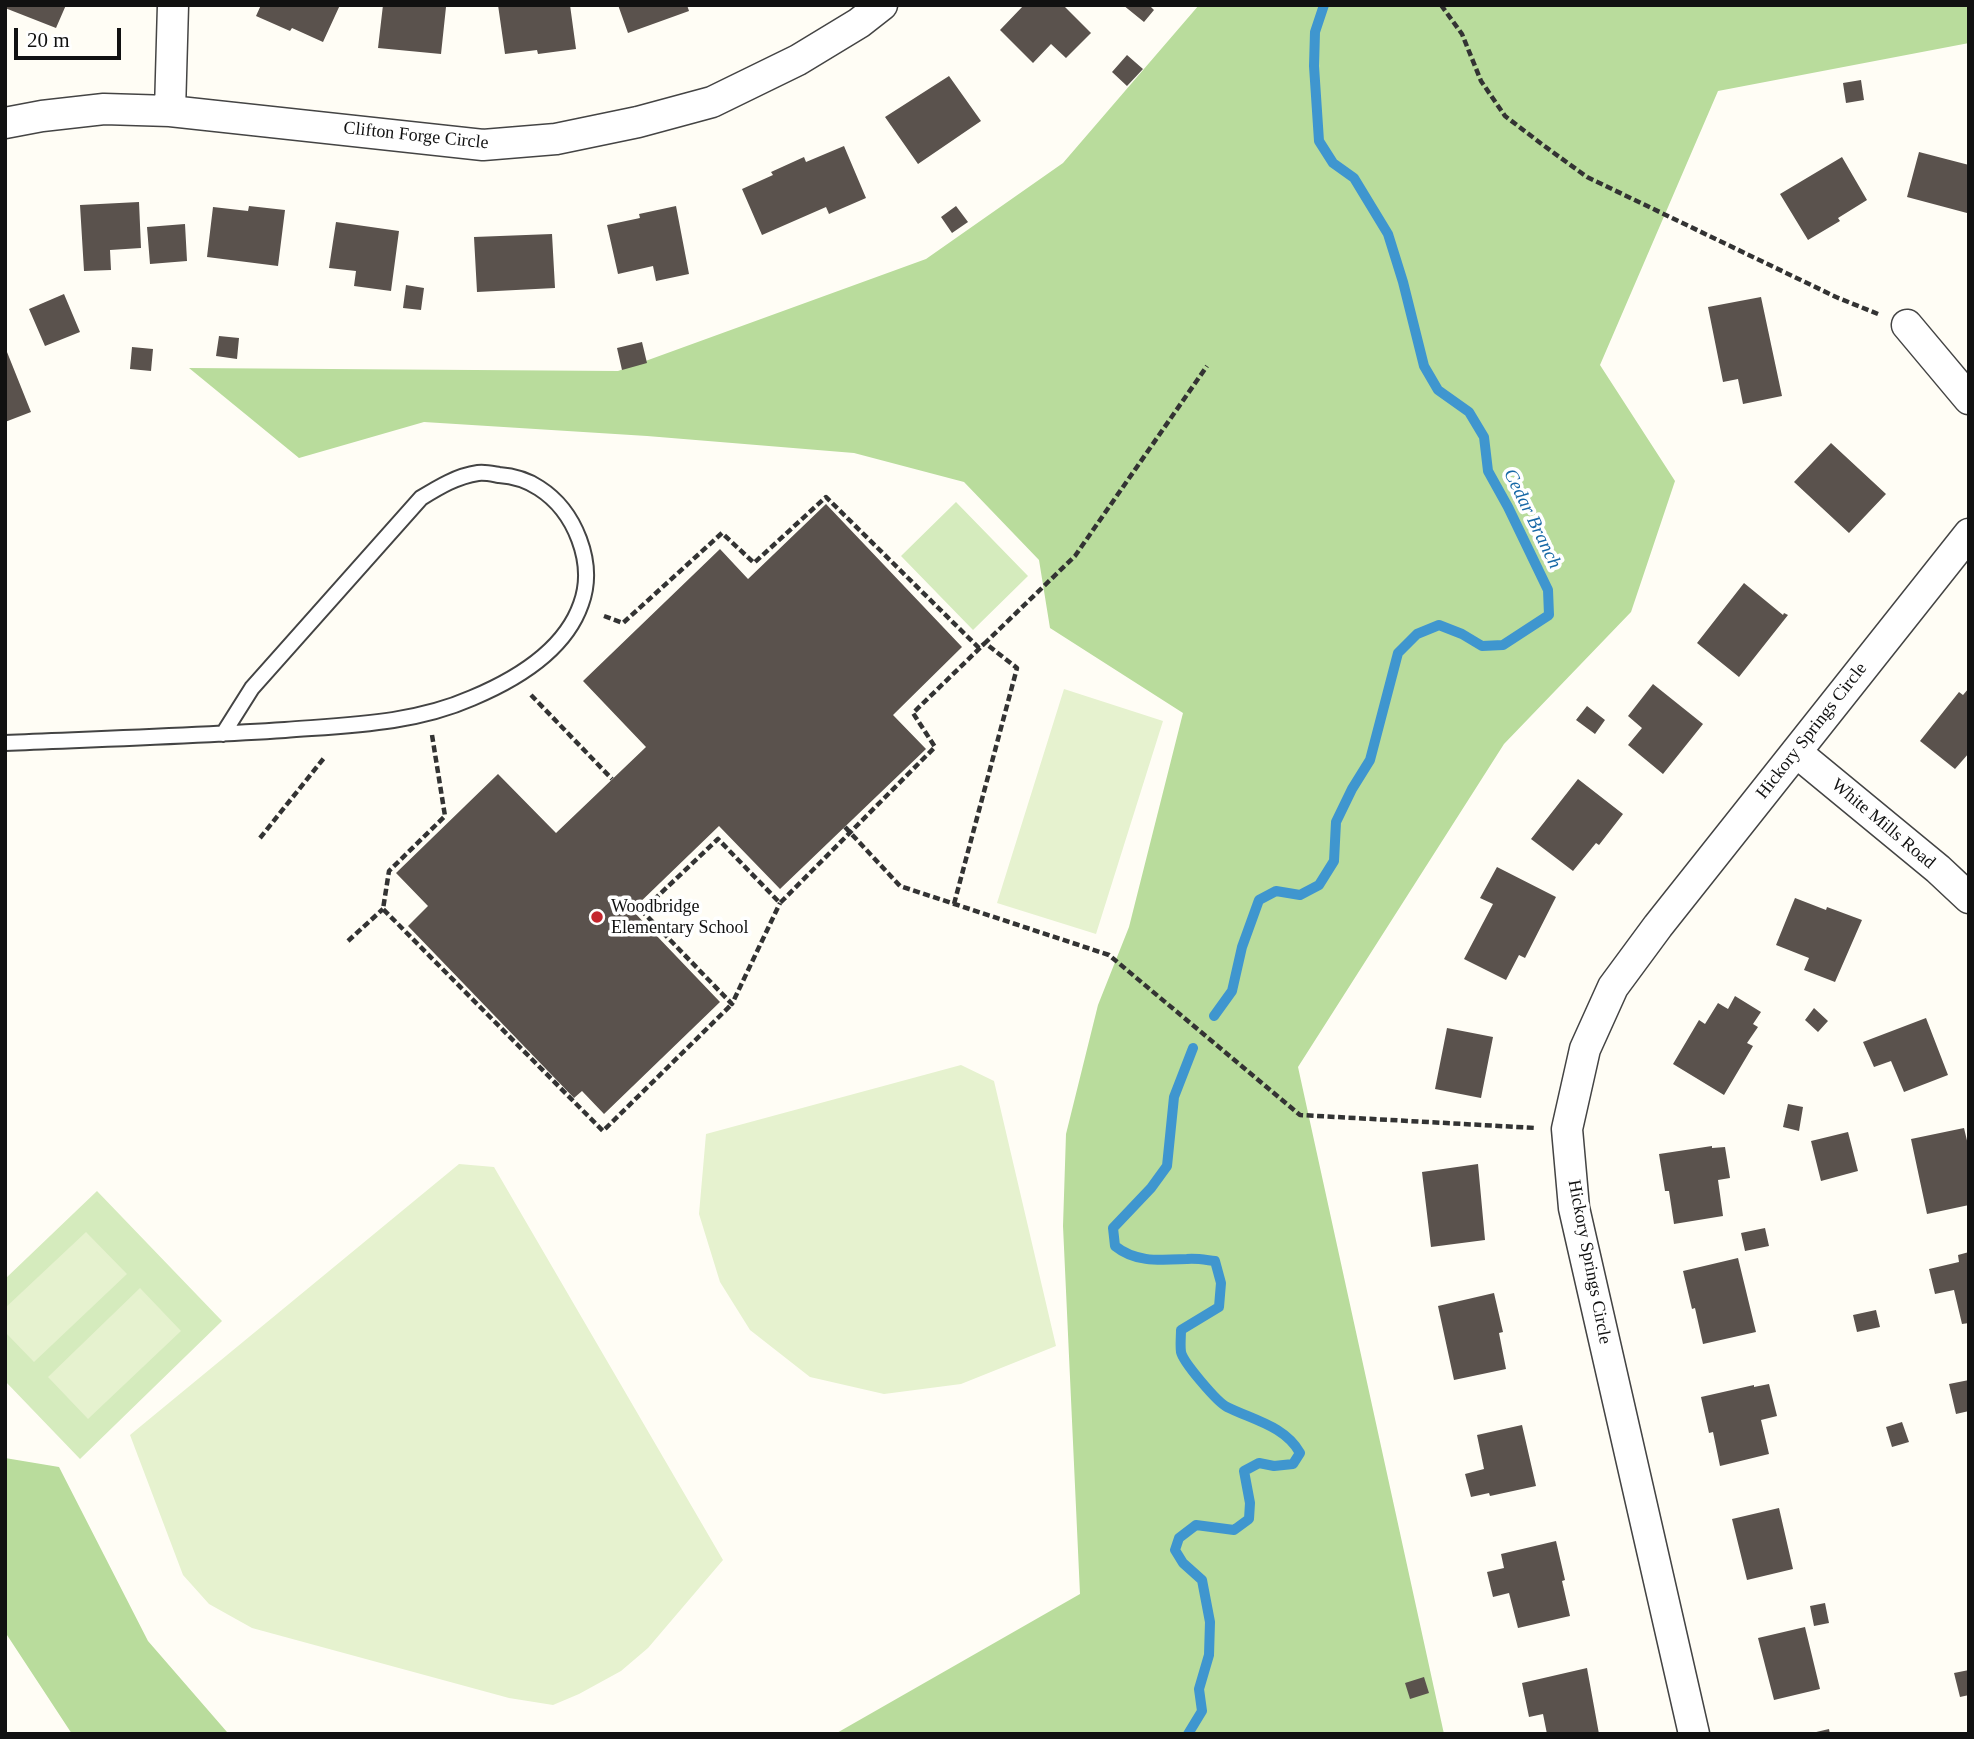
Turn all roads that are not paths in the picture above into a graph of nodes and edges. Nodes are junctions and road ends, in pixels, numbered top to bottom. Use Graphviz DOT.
graph roads {
  1 [pos="173,5"];
  2 [pos="882,5"];
  3 [pos="170,111"];
  4 [pos="5,123"];
  5 [pos="1907,326"];
  6 [pos="1969,398"];
  7 [pos="1969,534"];
  8 [pos="223,734"];
  9 [pos="5,743"];
  10 [pos="1796,752"];
  11 [pos="1969,898"];
  12 [pos="1694,1734"];
  1 -- 3 [label="street"];
  2 -- 3 [label="street, Clifton Forge Circle"];
  3 -- 4 [label="street, Clifton Forge Circle"];
  5 -- 6 [label="street"];
  7 -- 10 [label="street, Hickory Springs Circle"];
  8 -- 8 [label="lane"];
  8 -- 9 [label="lane"];
  10 -- 11 [label="street, White Mills Road"];
  10 -- 12 [label="street, Hickory Springs Circle"];
}
